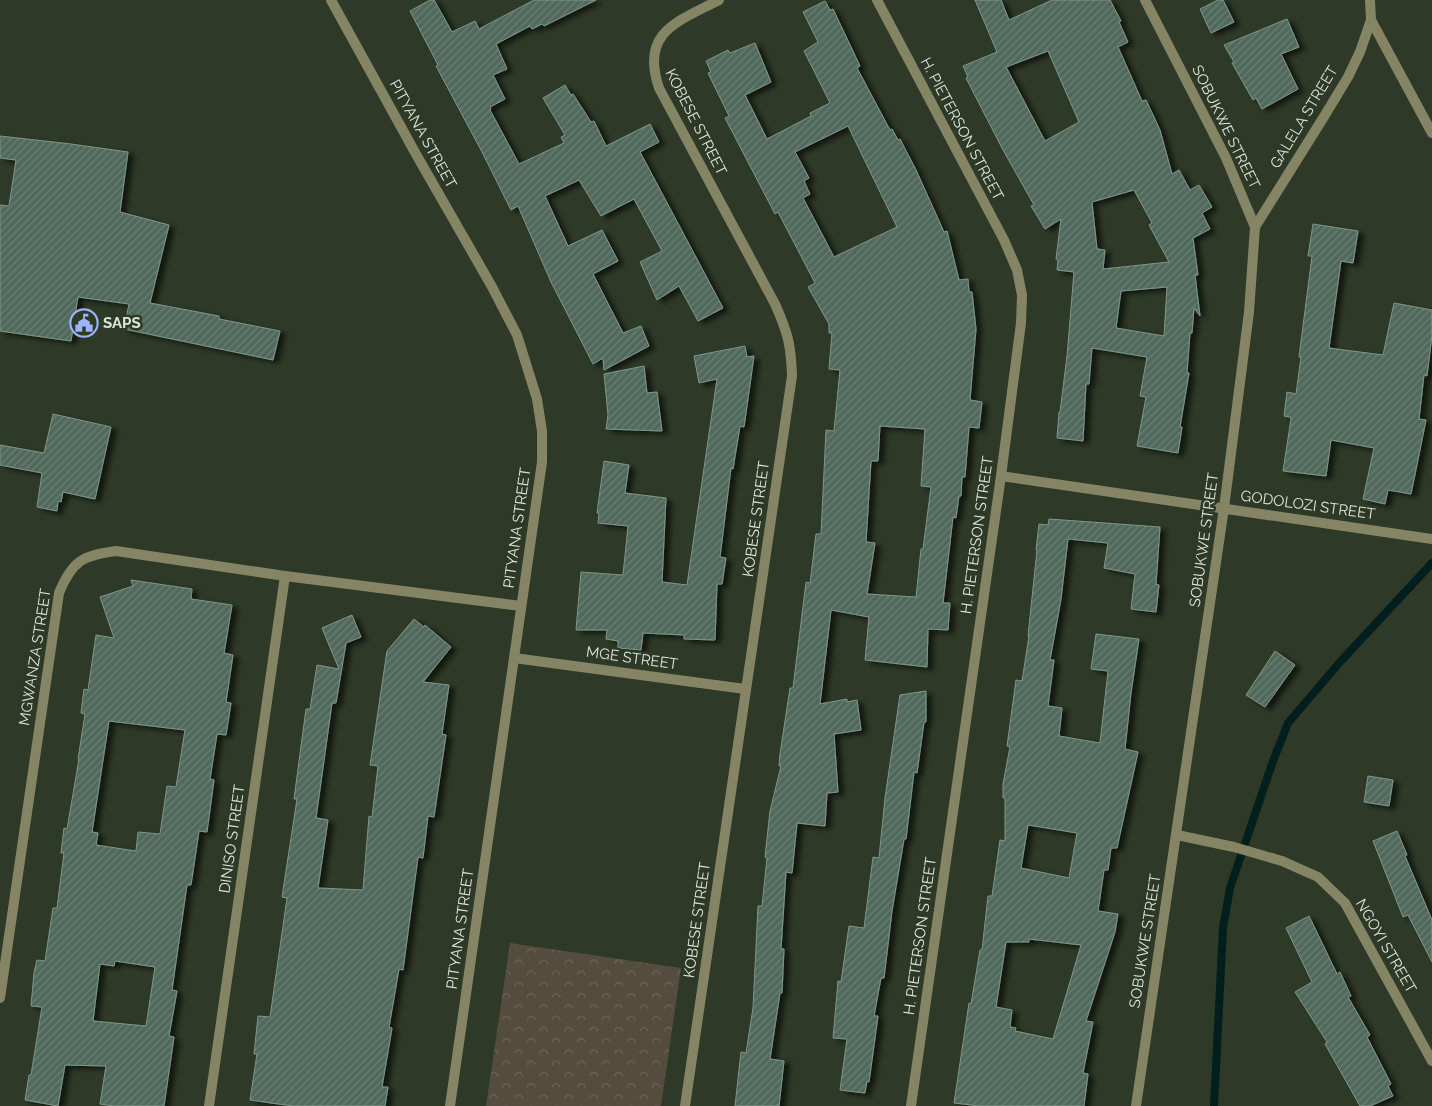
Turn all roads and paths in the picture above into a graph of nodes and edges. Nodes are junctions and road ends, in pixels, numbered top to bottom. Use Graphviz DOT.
graph roads {
  1 [pos="331,0"];
  2 [pos="719,0"];
  3 [pos="876,0"];
  4 [pos="1146,0"];
  5 [pos="1370,0"];
  6 [pos="1371,20"];
  7 [pos="1432,133"];
  8 [pos="1255,227"];
  9 [pos="1001,476"];
  10 [pos="1224,508"];
  11 [pos="1432,538"];
  12 [pos="285,576"];
  13 [pos="521,606"];
  14 [pos="514,658"];
  15 [pos="745,689"];
  16 [pos="1177,835"];
  17 [pos="0,998"];
  18 [pos="1432,1061"];
  19 [pos="209,1106"];
  20 [pos="450,1106"];
  21 [pos="685,1106"];
  22 [pos="911,1106"];
  23 [pos="1136,1106"];
  1 -- 13 [label="street, PITYANA STREET"];
  2 -- 15 [label="street, KOBESE STREET"];
  3 -- 9 [label="street, H. PIETERSON STREET"];
  4 -- 8 [label="street, SOBUKWE STREET"];
  5 -- 6 [label="street"];
  6 -- 7 [label="street"];
  6 -- 8 [label="street, GALELA STREET"];
  8 -- 10 [label="street, SOBUKWE STREET"];
  9 -- 10 [label="street, GODOLOZI STREET"];
  9 -- 22 [label="street, H. PIETERSON STREET"];
  10 -- 11 [label="street, GODOLOZI STREET"];
  10 -- 16 [label="street, SOBUKWE STREET"];
  12 -- 13 [label="street, MGWANZA STREET"];
  12 -- 17 [label="street, MGWANZA STREET"];
  12 -- 19 [label="street, DINISO STREET"];
  13 -- 14 [label="street, PITYANA STREET"];
  14 -- 15 [label="street, MGE STREET"];
  14 -- 20 [label="street, PITYANA STREET"];
  15 -- 21 [label="street, KOBESE STREET"];
  16 -- 18 [label="street, NGOYI STREET"];
  16 -- 23 [label="street, SOBUKWE STREET"];
}
